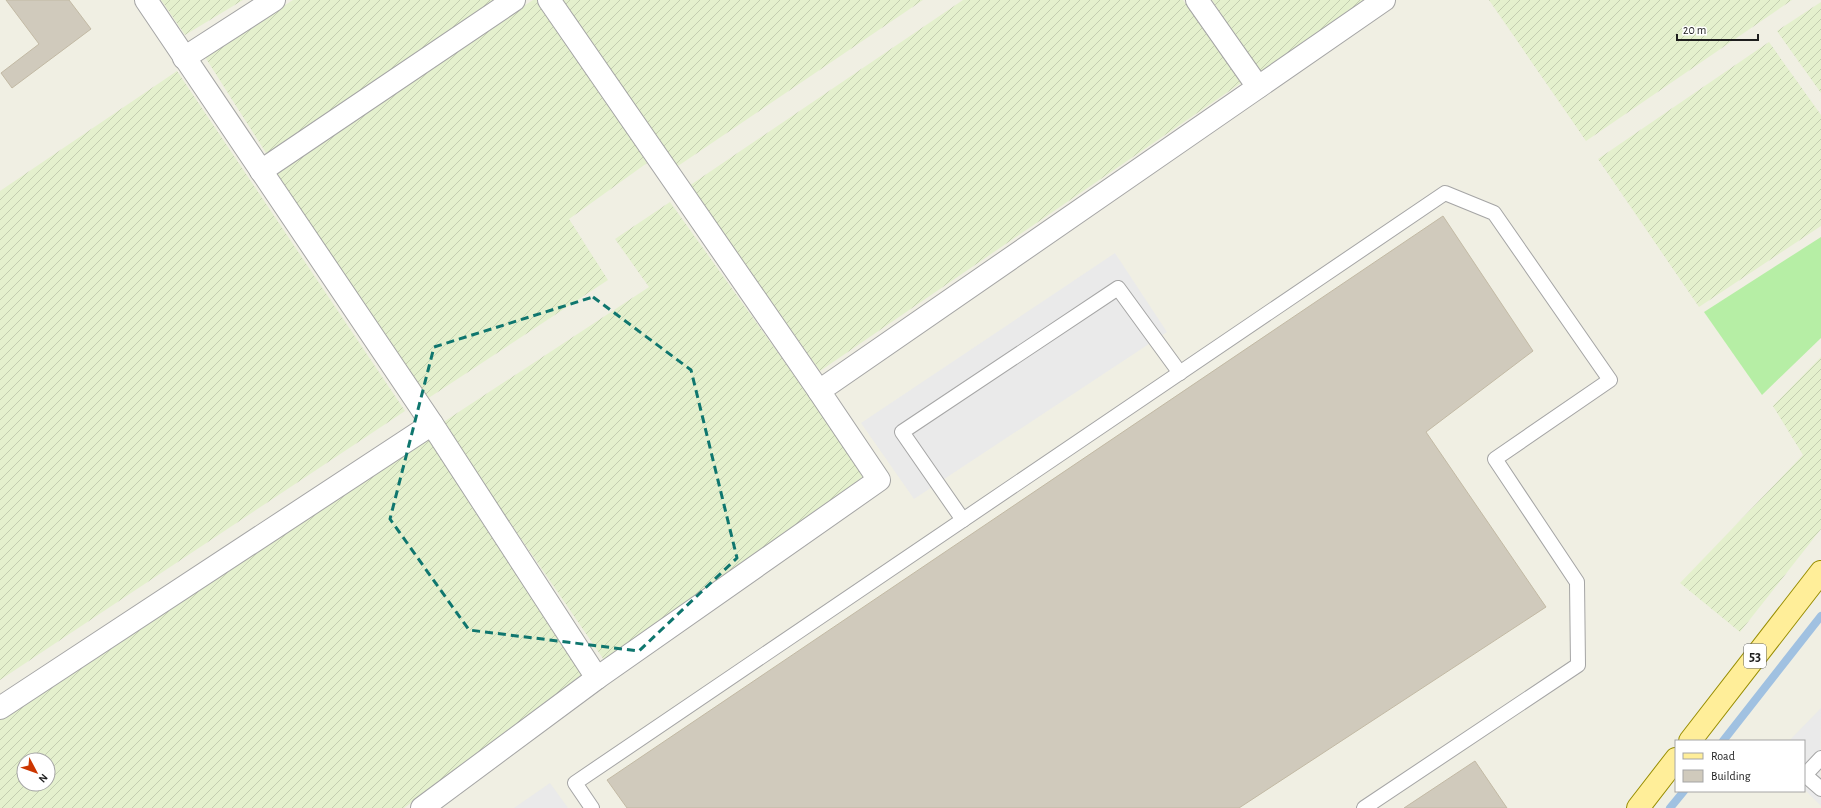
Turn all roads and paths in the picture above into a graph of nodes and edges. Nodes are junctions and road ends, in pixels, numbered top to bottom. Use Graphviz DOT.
graph roads {
  1 [pos="146,0"];
  2 [pos="274,0"];
  3 [pos="514,0"];
  4 [pos="548,0"];
  5 [pos="1197,0"];
  6 [pos="1384,0"];
  7 [pos="184,58"];
  8 [pos="1258,87"];
  9 [pos="261,171"];
  10 [pos="1180,373"];
  11 [pos="818,391"];
  12 [pos="432,424"];
  13 [pos="963,520"];
  14 [pos="1821,572"];
  15 [pos="596,678"];
  16 [pos="0,708"];
  17 [pos="1691,740"];
  18 [pos="1821,758"];
  19 [pos="1675,760"];
  20 [pos="1821,789"];
  21 [pos="422,808"];
  22 [pos="592,808"];
  23 [pos="1364,808"];
  24 [pos="1638,808"];
  1 -- 7 [label="street"];
  2 -- 7 [label="street"];
  3 -- 9 [label="street"];
  4 -- 11 [label="street"];
  5 -- 8 [label="street"];
  6 -- 8 [label="street"];
  7 -- 9 [label="street"];
  8 -- 11 [label="street"];
  9 -- 12 [label="street"];
  10 -- 13 [label="lane"];
  10 -- 13 [label="lane"];
  10 -- 23 [label="lane"];
  11 -- 15 [label="street"];
  12 -- 15 [label="street"];
  12 -- 16 [label="street"];
  13 -- 22 [label="lane"];
  14 -- 17 [label="main road, 53"];
  15 -- 21 [label="street"];
  18 -- 20 [label="lane"];
  19 -- 24 [label="main road"];
}
